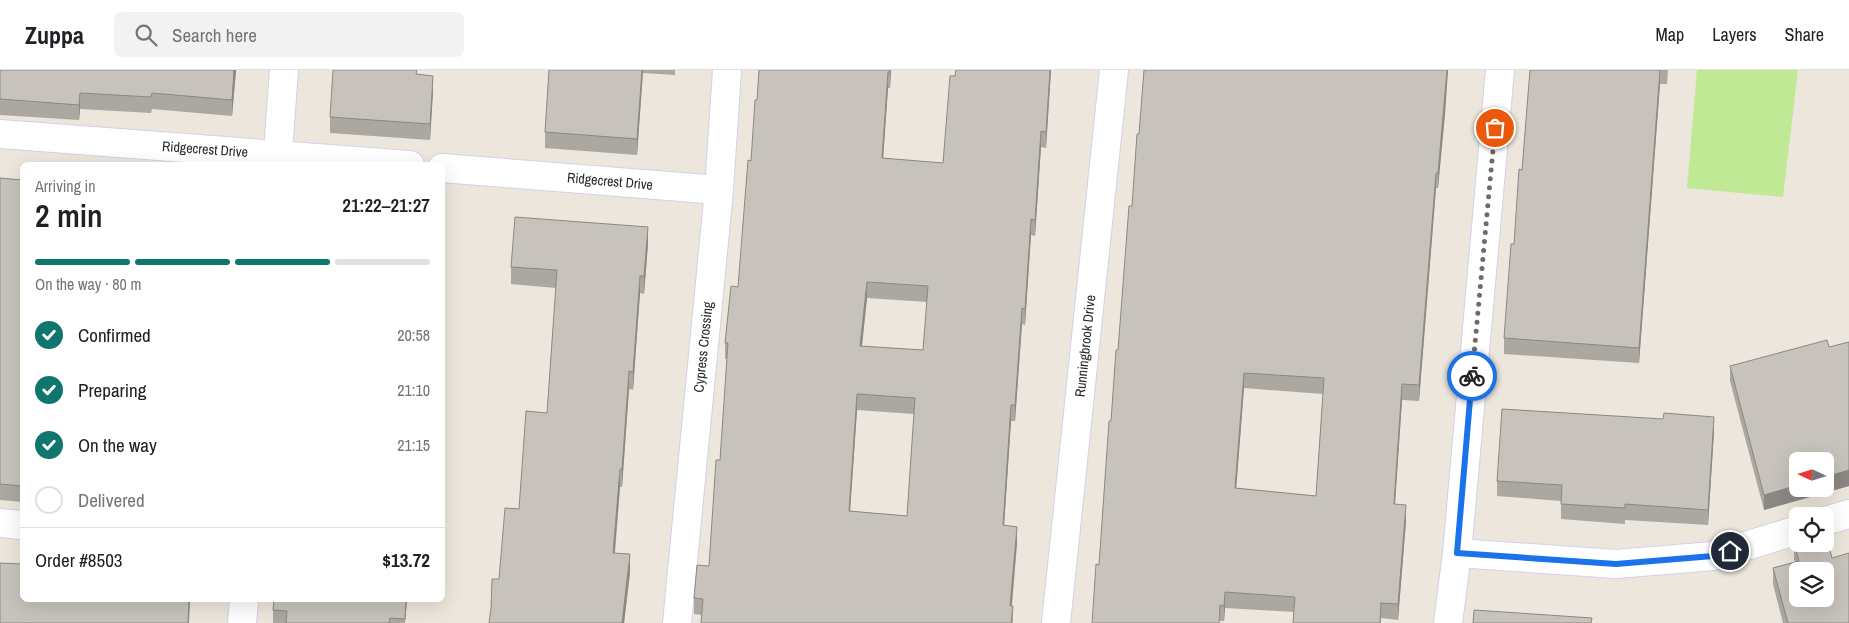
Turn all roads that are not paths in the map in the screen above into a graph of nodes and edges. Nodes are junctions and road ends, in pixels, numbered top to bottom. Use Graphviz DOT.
graph roads {
  1 [pos="284,70"];
  2 [pos="727,70"];
  3 [pos="1114,70"];
  4 [pos="1500,70"];
  5 [pos="0,134"];
  6 [pos="277,160"];
  7 [pos="330,162"];
  8 [pos="445,168"];
  9 [pos="719,190"];
  10 [pos="1849,514"];
  11 [pos="1834,519"];
  12 [pos="0,523"];
  13 [pos="20,525"];
  14 [pos="1789,533"];
  15 [pos="1457,553"];
  16 [pos="244,602"];
  17 [pos="242,623"];
  18 [pos="677,623"];
  19 [pos="1056,623"];
  20 [pos="1448,623"];
  1 -- 6 [label="street"];
  2 -- 9 [label="street, Cypress Crossing"];
  3 -- 19 [label="street, Runningbrook Drive"];
  4 -- 15 [label="street"];
  5 -- 6 [label="street, Ridgecrest Drive"];
  6 -- 7 [label="street, Ridgecrest Drive"];
  8 -- 9 [label="street, Ridgecrest Drive"];
  9 -- 18 [label="street, Cypress Crossing"];
  10 -- 11 [label="street"];
  12 -- 13 [label="street"];
  14 -- 15 [label="street"];
  15 -- 20 [label="street"];
  16 -- 17 [label="street"];
}
